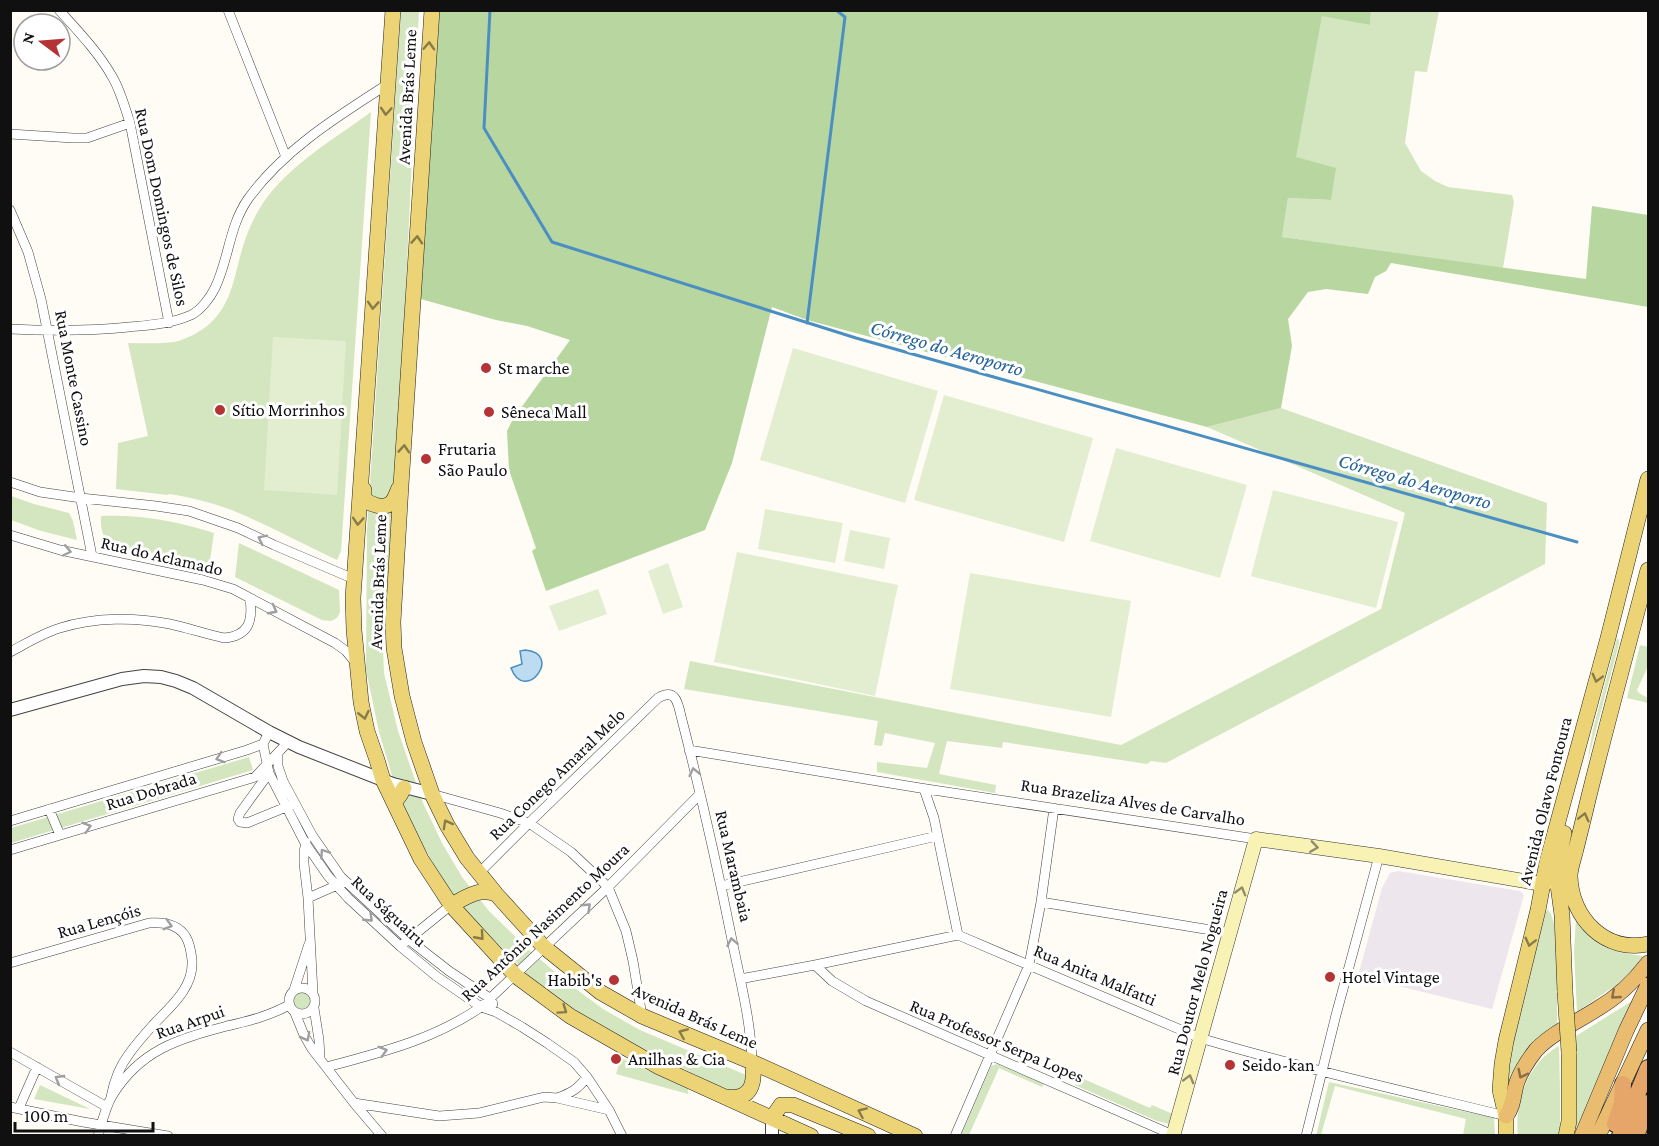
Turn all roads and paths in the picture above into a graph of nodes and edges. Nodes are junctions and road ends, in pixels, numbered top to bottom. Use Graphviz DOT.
graph roads {
  1 [pos="59,10"];
  2 [pos="228,10"];
  3 [pos="393,10"];
  4 [pos="432,10"];
  5 [pos="388,84"];
  6 [pos="130,123"];
  7 [pos="10,134"];
  8 [pos="286,157"];
  9 [pos="10,210"];
  10 [pos="169,322"];
  11 [pos="10,329"];
  12 [pos="48,331"];
  13 [pos="10,482"];
  14 [pos="360,483"];
  15 [pos="401,485"];
  16 [pos="1648,486"];
  17 [pos="81,498"];
  18 [pos="10,535"];
  19 [pos="92,556"];
  20 [pos="1648,570"];
  21 [pos="354,579"];
  22 [pos="1642,596"];
  23 [pos="250,598"];
  24 [pos="1608,638"];
  25 [pos="1629,644"];
  26 [pos="10,652"];
  27 [pos="358,666"];
  28 [pos="658,698"];
  29 [pos="10,710"];
  30 [pos="269,732"];
  31 [pos="288,742"];
  32 [pos="263,744"];
  33 [pos="689,750"];
  34 [pos="278,754"];
  35 [pos="1576,754"];
  36 [pos="268,769"];
  37 [pos="383,780"];
  38 [pos="404,788"];
  39 [pos="924,789"];
  40 [pos="432,794"];
  41 [pos="699,795"];
  42 [pos="394,803"];
  43 [pos="291,805"];
  44 [pos="1054,808"];
  45 [pos="50,809"];
  46 [pos="10,821"];
  47 [pos="529,823"];
  48 [pos="60,835"];
  49 [pos="937,836"];
  50 [pos="308,839"];
  51 [pos="1256,839"];
  52 [pos="10,850"];
  53 [pos="1379,856"];
  54 [pos="479,873"];
  55 [pos="1564,876"];
  56 [pos="341,884"];
  57 [pos="1542,884"];
  58 [pos="721,886"];
  59 [pos="608,887"];
  60 [pos="496,894"];
  61 [pos="308,898"];
  62 [pos="1041,902"];
  63 [pos="451,905"];
  64 [pos="1580,912"];
  65 [pos="1562,915"];
  66 [pos="1229,933"];
  67 [pos="958,934"];
  68 [pos="310,939"];
  69 [pos="408,939"];
  70 [pos="1564,940"];
  71 [pos="1648,944"];
  72 [pos="401,947"];
  73 [pos="544,947"];
  74 [pos="10,963"];
  75 [pos="1648,963"];
  76 [pos="815,965"];
  77 [pos="1029,965"];
  78 [pos="516,976"];
  79 [pos="740,979"];
  80 [pos="1648,985"];
  81 [pos="294,990"];
  82 [pos="313,993"];
  83 [pos="490,999"];
  84 [pos="481,1007"];
  85 [pos="314,1008"];
  86 [pos="1648,1008"];
  87 [pos="292,1009"];
  88 [pos="496,1012"];
  89 [pos="642,1016"];
  90 [pos="1648,1030"];
  91 [pos="1200,1038"];
  92 [pos="10,1052"];
  93 [pos="990,1055"];
  94 [pos="320,1058"];
  95 [pos="752,1062"];
  96 [pos="37,1067"];
  97 [pos="327,1067"];
  98 [pos="1648,1068"];
  99 [pos="1322,1071"];
  100 [pos="586,1077"];
  101 [pos="1623,1084"];
  102 [pos="720,1095"];
  103 [pos="111,1097"];
  104 [pos="557,1098"];
  105 [pos="354,1103"];
  106 [pos="1648,1103"];
  107 [pos="15,1107"];
  108 [pos="107,1107"];
  109 [pos="609,1110"];
  110 [pos="1506,1116"];
  111 [pos="772,1118"];
  112 [pos="101,1124"];
  113 [pos="1173,1135"];
  114 [pos="98,1136"];
  115 [pos="168,1136"];
  116 [pos="382,1136"];
  117 [pos="622,1136"];
  118 [pos="772,1136"];
  119 [pos="811,1136"];
  120 [pos="868,1136"];
  121 [pos="915,1136"];
  122 [pos="955,1136"];
  123 [pos="1306,1136"];
  124 [pos="1506,1136"];
  125 [pos="1566,1136"];
  126 [pos="1582,1136"];
  127 [pos="1591,1136"];
  128 [pos="1598,1136"];
  129 [pos="1610,1136"];
  130 [pos="1620,1136"];
  131 [pos="1636,1136"];
  1 -- 6 [label="street, Rua Dom Domingos de Silos"];
  2 -- 8 [label="street"];
  3 -- 5 [label="main road, Avenida Brás Leme"];
  15 -- 4 [label="main road, Avenida Brás Leme, one-way"];
  5 -- 8 [label="street"];
  5 -- 14 [label="main road, Avenida Brás Leme, one-way"];
  6 -- 7 [label="street"];
  6 -- 10 [label="street, Rua Dom Domingos de Silos"];
  8 -- 10 [label="street"];
  9 -- 12 [label="street, Rua Monte Cassino"];
  10 -- 12 [label="street"];
  11 -- 12 [label="street"];
  12 -- 17 [label="street, Rua Monte Cassino"];
  13 -- 17 [label="street"];
  14 -- 15 [label="main road"];
  14 -- 21 [label="main road, Avenida Brás Leme, one-way"];
  15 -- 40 [label="main road, Avenida Brás Leme"];
  16 -- 22 [label="main road"];
  16 -- 24 [label="main road, Avenida Olavo Fontoura"];
  17 -- 19 [label="street, Rua Monte Cassino"];
  21 -- 17 [label="street, one-way"];
  18 -- 19 [label="street, Rua do Aclamado, one-way"];
  19 -- 23 [label="street, Rua do Aclamado"];
  20 -- 22 [label="main road"];
  21 -- 27 [label="main road, Avenida Brás Leme"];
  22 -- 25 [label="main road"];
  23 -- 26 [label="street"];
  23 -- 27 [label="street, Rua do Aclamado, one-way"];
  24 -- 25 [label="main road"];
  24 -- 35 [label="main road, Avenida Olavo Fontoura, one-way"];
  55 -- 25 [label="main road, one-way"];
  27 -- 37 [label="main road, Avenida Brás Leme, one-way"];
  28 -- 33 [label="street, Rua Marambaia"];
  28 -- 47 [label="street, Rua Conego Amaral Melo"];
  29 -- 30 [label="street"];
  30 -- 31 [label="street"];
  30 -- 32 [label="street"];
  31 -- 34 [label="street, Rua Dobrada"];
  31 -- 37 [label="street"];
  32 -- 36 [label="street, Rua Ságuairu"];
  32 -- 45 [label="street, Rua Dobrada, one-way"];
  33 -- 39 [label="street, Rua Brazeliza Alves de Carvalho"];
  41 -- 33 [label="street, Rua Marambaia, one-way"];
  34 -- 36 [label="street, Rua Dobrada"];
  34 -- 43 [label="street, Rua Ságuairu"];
  35 -- 55 [label="main road"];
  35 -- 57 [label="main road, Avenida Olavo Fontoura"];
  36 -- 43 [label="street, Rua Ságuairu"];
  36 -- 43 [label="street"];
  48 -- 36 [label="street, Rua Dobrada, one-way"];
  37 -- 38 [label="street"];
  37 -- 42 [label="main road, Avenida Brás Leme"];
  38 -- 40 [label="street"];
  38 -- 42 [label="main road"];
  39 -- 44 [label="street, Rua Brazeliza Alves de Carvalho"];
  39 -- 49 [label="street"];
  40 -- 47 [label="street"];
  54 -- 40 [label="main road, Avenida Brás Leme, one-way"];
  41 -- 58 [label="street, Rua Marambaia"];
  41 -- 59 [label="street, Rua Antônio Nasimento Moura"];
  42 -- 63 [label="main road, Avenida Brás Leme"];
  43 -- 50 [label="street, Rua Ságuairu"];
  44 -- 51 [label="street, Rua Brazeliza Alves de Carvalho"];
  44 -- 62 [label="street"];
  45 -- 46 [label="street, Rua Dobrada"];
  45 -- 48 [label="street"];
  47 -- 54 [label="street, Rua Conego Amaral Melo"];
  47 -- 59 [label="street"];
  48 -- 52 [label="street, Rua Dobrada"];
  49 -- 58 [label="street"];
  49 -- 67 [label="street"];
  50 -- 56 [label="street, Rua Ságuairu"];
  50 -- 61 [label="street"];
  51 -- 53 [label="main road, Rua Brazeliza Alves de Carvalho, one-way"];
  66 -- 51 [label="main road, Rua Doutor Melo Nogueira, one-way"];
  53 -- 57 [label="main road, Rua Brazeliza Alves de Carvalho"];
  53 -- 99 [label="street"];
  54 -- 60 [label="main road, Avenida Brás Leme"];
  55 -- 57 [label="main road"];
  55 -- 64 [label="main road"];
  55 -- 65 [label="main road"];
  56 -- 61 [label="street"];
  56 -- 69 [label="street, Rua Ságuairu"];
  56 -- 72 [label="street, Rua Ságuairu, one-way"];
  57 -- 65 [label="main road"];
  57 -- 110 [label="main road, Avenida Olavo Fontoura, one-way"];
  79 -- 58 [label="street, Rua Marambaia, one-way"];
  73 -- 59 [label="street, Rua Antônio Nasimento Moura, one-way"];
  59 -- 89 [label="street"];
  60 -- 63 [label="main road"];
  60 -- 73 [label="main road, Avenida Brás Leme"];
  61 -- 68 [label="street"];
  62 -- 66 [label="street"];
  62 -- 77 [label="street"];
  63 -- 69 [label="street"];
  63 -- 78 [label="main road, Avenida Brás Leme, one-way"];
  64 -- 70 [label="main road"];
  64 -- 71 [label="main road"];
  65 -- 70 [label="main road"];
  66 -- 91 [label="main road, Rua Doutor Melo Nogueira"];
  67 -- 76 [label="street"];
  67 -- 77 [label="street, Rua Anita Malfatti"];
  68 -- 81 [label="street"];
  68 -- 82 [label="street"];
  69 -- 72 [label="street"];
  69 -- 83 [label="street, Rua Ságuairu"];
  70 -- 125 [label="main road, bridge"];
  72 -- 84 [label="street, Rua Ságuairu"];
  73 -- 78 [label="street, Rua Antônio Nasimento Moura"];
  73 -- 89 [label="main road, Avenida Brás Leme"];
  74 -- 103 [label="street, Rua Lençóis, one-way"];
  75 -- 110 [label="highway, one-way"];
  76 -- 79 [label="street"];
  76 -- 93 [label="street, Rua Professor Serpa Lopes"];
  77 -- 91 [label="street, Rua Anita Malfatti"];
  77 -- 93 [label="street"];
  78 -- 83 [label="street, Rua Antônio Nasimento Moura"];
  78 -- 102 [label="main road, Avenida Brás Leme, one-way"];
  79 -- 95 [label="street, Rua Marambaia"];
  80 -- 126 [label="highway"];
  81 -- 82 [label="street"];
  81 -- 87 [label="street"];
  82 -- 85 [label="street"];
  83 -- 84 [label="street, Rua Antônio Nasimento Moura"];
  83 -- 88 [label="street"];
  84 -- 88 [label="street, Rua Ságuairu"];
  97 -- 84 [label="street, Rua Antônio Nasimento Moura, one-way"];
  85 -- 87 [label="street"];
  85 -- 94 [label="street"];
  86 -- 127 [label="highway"];
  87 -- 94 [label="street, one-way"];
  87 -- 103 [label="street, Rua Arpui"];
  88 -- 100 [label="street, Rua Ságuairu"];
  95 -- 89 [label="main road, Avenida Brás Leme, one-way"];
  90 -- 101 [label="highway"];
  91 -- 99 [label="street, Rua Anita Malfatti"];
  113 -- 91 [label="main road, Rua Doutor Melo Nogueira, one-way"];
  92 -- 96 [label="street"];
  93 -- 113 [label="street, Rua Professor Serpa Lopes"];
  93 -- 122 [label="street"];
  94 -- 97 [label="street"];
  95 -- 102 [label="main road"];
  121 -- 95 [label="main road, Avenida Brás Leme, one-way"];
  96 -- 107 [label="street"];
  108 -- 96 [label="street, one-way"];
  97 -- 105 [label="street"];
  98 -- 130 [label="highway"];
  99 -- 110 [label="street, Rua Anita Malfatti"];
  99 -- 123 [label="street"];
  100 -- 104 [label="street"];
  100 -- 109 [label="street, Rua Ságuairu"];
  101 -- 128 [label="highway"];
  101 -- 129 [label="highway"];
  102 -- 111 [label="main road, Avenida Brás Leme"];
  103 -- 108 [label="street, Rua Arpui"];
  104 -- 105 [label="street"];
  104 -- 109 [label="street"];
  105 -- 116 [label="street"];
  106 -- 131 [label="highway"];
  107 -- 112 [label="street"];
  108 -- 112 [label="street, Rua Arpui"];
  109 -- 117 [label="street, Rua Ságuairu"];
  110 -- 124 [label="main road, Avenida Olavo Fontoura"];
  111 -- 118 [label="street"];
  111 -- 119 [label="main road, Avenida Brás Leme"];
  111 -- 120 [label="main road"];
  112 -- 114 [label="street, Rua Arpui"];
  112 -- 115 [label="street"];
}
